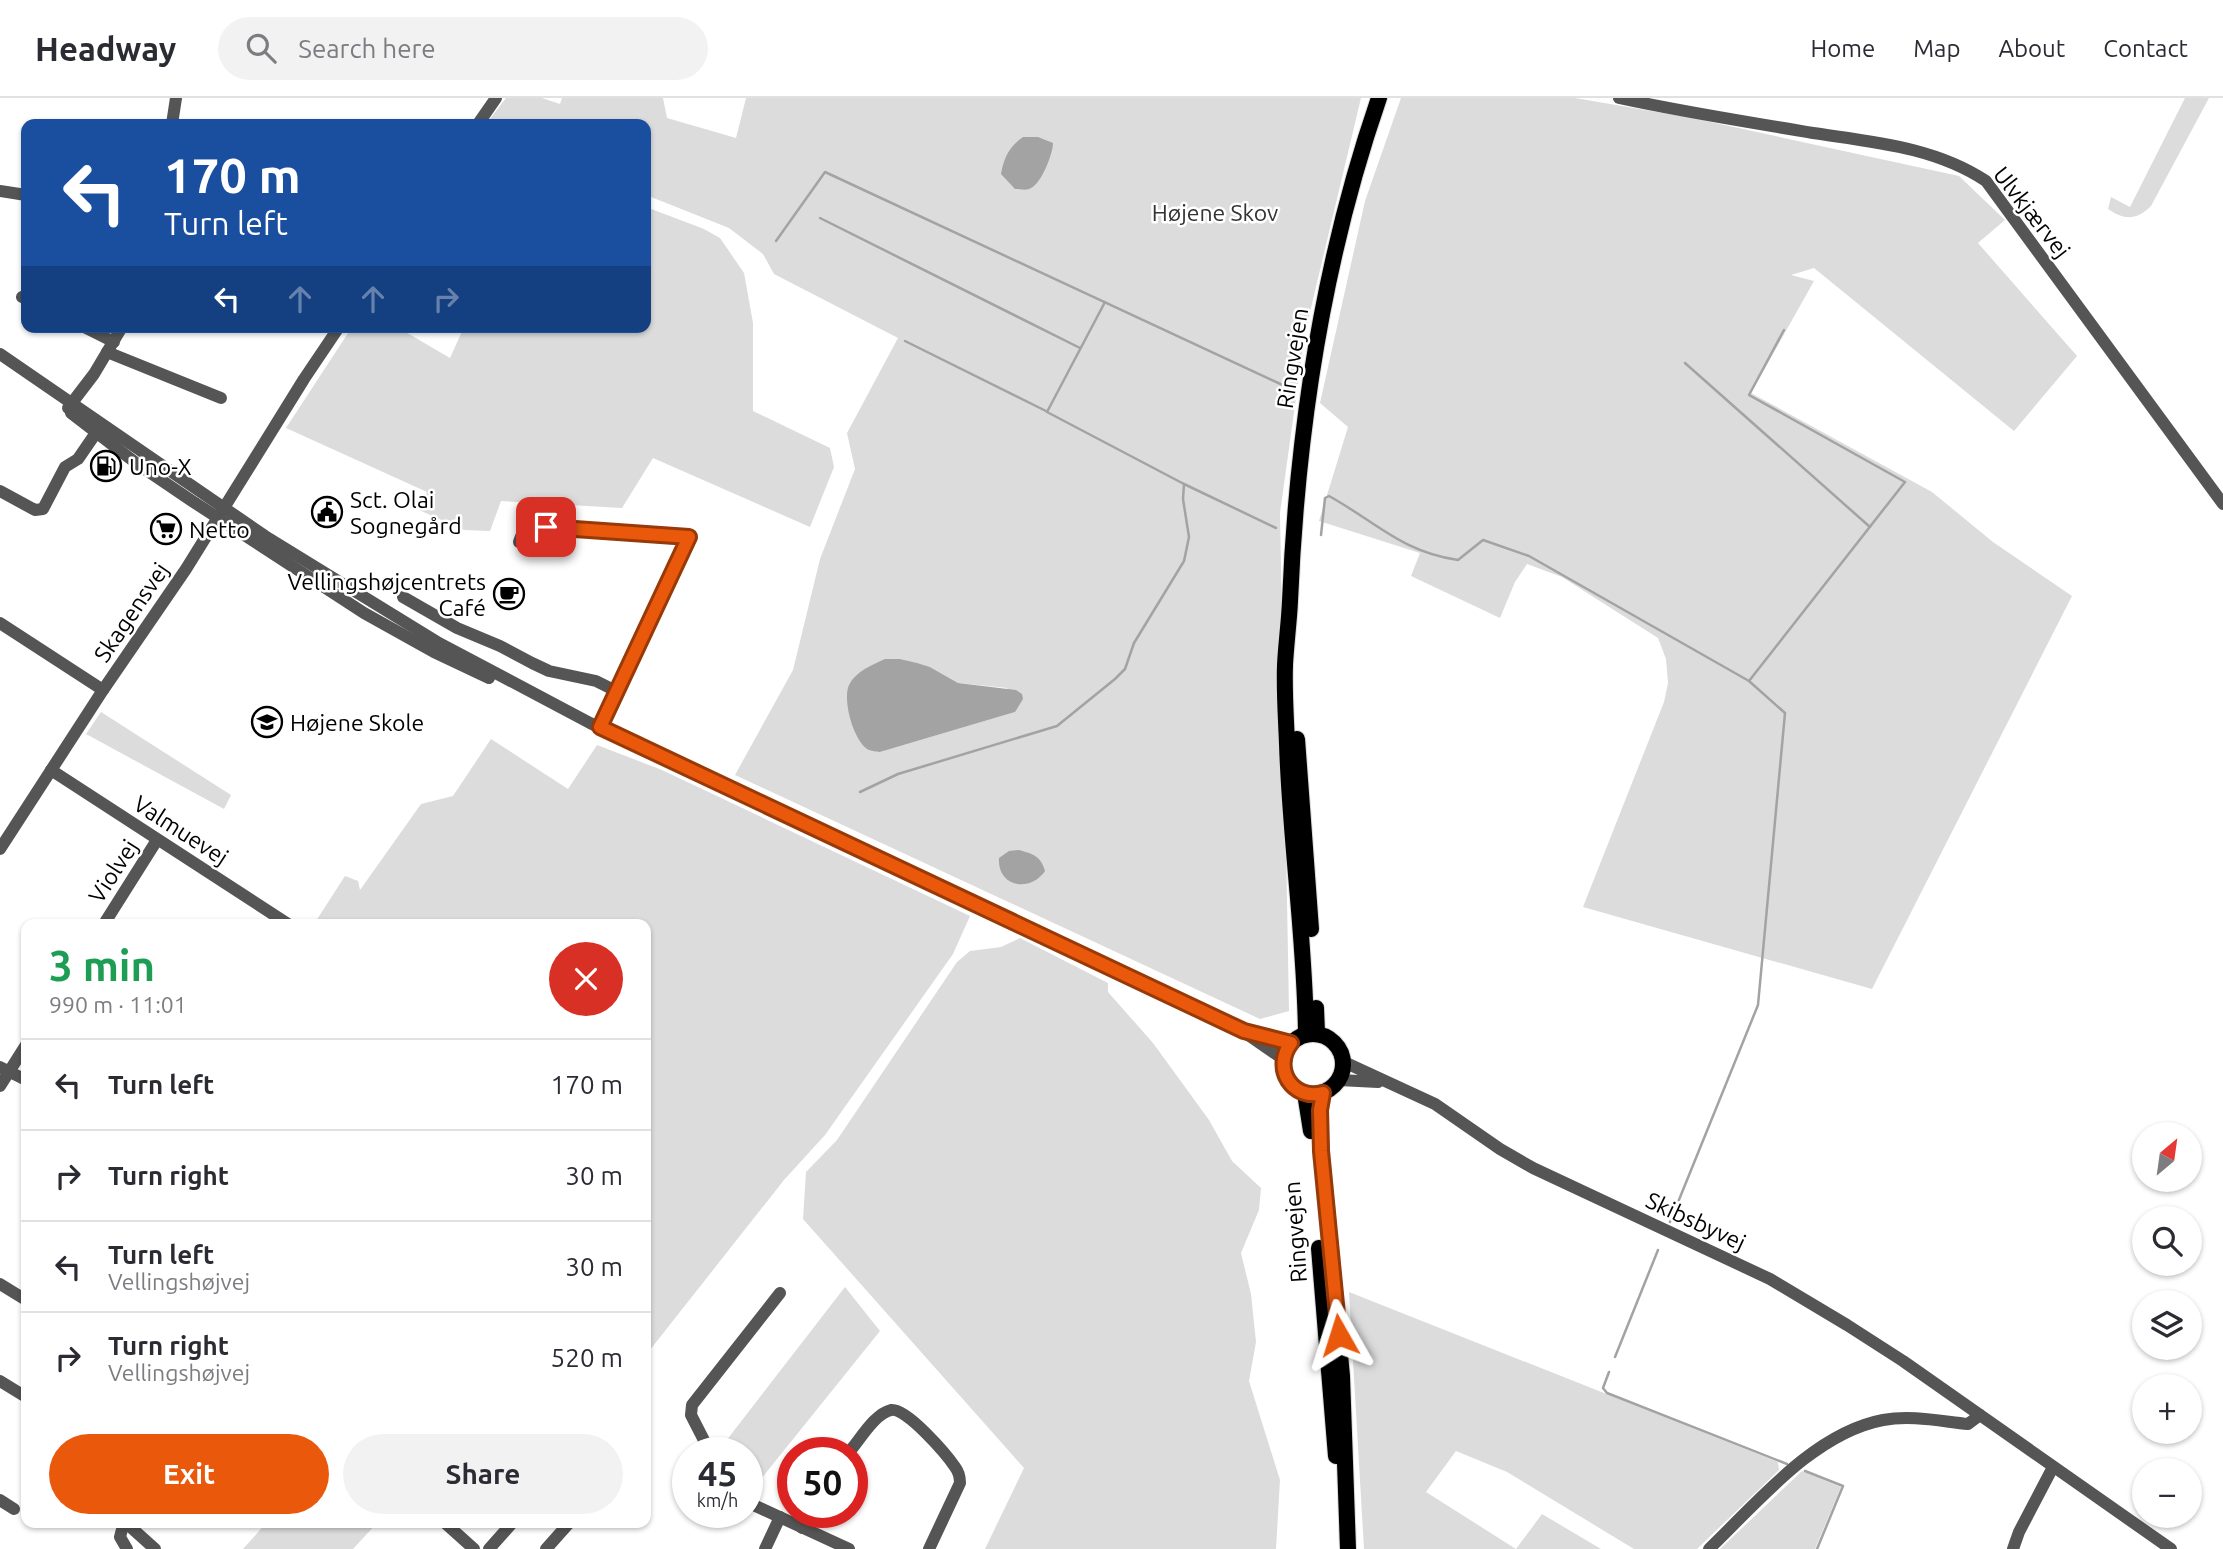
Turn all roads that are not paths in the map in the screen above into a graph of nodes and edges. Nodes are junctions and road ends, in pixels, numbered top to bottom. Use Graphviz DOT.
graph roads {
  1 [pos="496,98"];
  2 [pos="1379,98"];
  3 [pos="1619,98"];
  4 [pos="172,99"];
  5 [pos="172,119"];
  6 [pos="481,119"];
  7 [pos="0,191"];
  8 [pos="21,194"];
  9 [pos="92,333"];
  10 [pos="119,333"];
  11 [pos="335,333"];
  12 [pos="111,347"];
  13 [pos="0,354"];
  14 [pos="221,398"];
  15 [pos="69,407"];
  16 [pos="99,428"];
  17 [pos="0,491"];
  18 [pos="2223,504"];
  19 [pos="220,513"];
  20 [pos="519,542"];
  21 [pos="403,597"];
  22 [pos="0,623"];
  23 [pos="103,690"];
  24 [pos="616,691"];
  25 [pos="600,727"];
  26 [pos="51,770"];
  27 [pos="158,840"];
  28 [pos="0,849"];
  29 [pos="107,919"];
  30 [pos="280,919"];
  31 [pos="1244,1031"];
  32 [pos="1312,1034"];
  33 [pos="1291,1043"];
  34 [pos="21,1051"];
  35 [pos="1283,1059"];
  36 [pos="1344,1062"];
  37 [pos="4,1070"];
  38 [pos="21,1078"];
  39 [pos="1339,1080"];
  40 [pos="1385,1082"];
  41 [pos="0,1086"];
  42 [pos="1305,1093"];
  43 [pos="1323,1093"];
  44 [pos="0,1284"];
  45 [pos="780,1293"];
  46 [pos="21,1297"];
  47 [pos="0,1381"];
  48 [pos="21,1394"];
  49 [pos="1980,1415"];
  50 [pos="702,1437"];
  51 [pos="862,1437"];
  52 [pos="2053,1467"];
  53 [pos="0,1500"];
  54 [pos="14,1509"];
  55 [pos="777,1523"];
  56 [pos="122,1528"];
  57 [pos="131,1528"];
  58 [pos="451,1528"];
  59 [pos="508,1528"];
  60 [pos="565,1528"];
  61 [pos="802,1528"];
  62 [pos="1347,1542"];
  63 [pos="127,1549"];
  64 [pos="155,1549"];
  65 [pos="474,1549"];
  66 [pos="489,1549"];
  67 [pos="546,1549"];
  68 [pos="765,1549"];
  69 [pos="849,1549"];
  70 [pos="929,1549"];
  71 [pos="1709,1549"];
  72 [pos="2013,1549"];
  73 [pos="2171,1549"];
  1 -- 6 [label="street"];
  2 -- 32 [label="main road, Ringvejen"];
  3 -- 18 [label="street, Ulvkjærvej"];
  4 -- 5 [label="street"];
  7 -- 8 [label="street"];
  9 -- 12 [label="street"];
  10 -- 12 [label="street"];
  11 -- 19 [label="street, Skagensvej"];
  12 -- 14 [label="street"];
  12 -- 15 [label="street"];
  13 -- 15 [label="street"];
  15 -- 16 [label="street"];
  16 -- 17 [label="street"];
  16 -- 19 [label="street"];
  19 -- 23 [label="street, Skagensvej"];
  19 -- 25 [label="street"];
  20 -- 24 [label="street"];
  21 -- 24 [label="street"];
  22 -- 23 [label="street"];
  23 -- 26 [label="street, Skagensvej"];
  24 -- 25 [label="street"];
  25 -- 31 [label="street"];
  26 -- 27 [label="street, Valmuevej"];
  26 -- 28 [label="street, Skagensvej"];
  27 -- 29 [label="street, Violvej"];
  27 -- 30 [label="street, Valmuevej"];
  31 -- 33 [label="street"];
  31 -- 35 [label="street"];
  32 -- 33 [label="main road"];
  32 -- 36 [label="main road"];
  33 -- 35 [label="main road"];
  34 -- 37 [label="street"];
  35 -- 42 [label="main road"];
  36 -- 39 [label="main road"];
  36 -- 40 [label="street, Skibsbyvej"];
  37 -- 38 [label="street"];
  37 -- 41 [label="street"];
  39 -- 40 [label="street, Skibsbyvej"];
  39 -- 43 [label="main road"];
  40 -- 49 [label="street, Skibsbyvej"];
  42 -- 43 [label="main road"];
  42 -- 62 [label="main road, Ringvejen"];
  43 -- 62 [label="main road, Ringvejen"];
  44 -- 46 [label="street"];
  45 -- 50 [label="street"];
  47 -- 48 [label="street"];
  49 -- 52 [label="street, Skibsbyvej"];
  49 -- 71 [label="street"];
  51 -- 70 [label="street"];
  52 -- 72 [label="street"];
  52 -- 73 [label="street, Skibsbyvej"];
  53 -- 54 [label="street"];
  55 -- 68 [label="street"];
  56 -- 63 [label="street"];
  57 -- 64 [label="street"];
  58 -- 65 [label="street"];
  59 -- 66 [label="street"];
  60 -- 67 [label="street"];
  61 -- 69 [label="street"];
}
